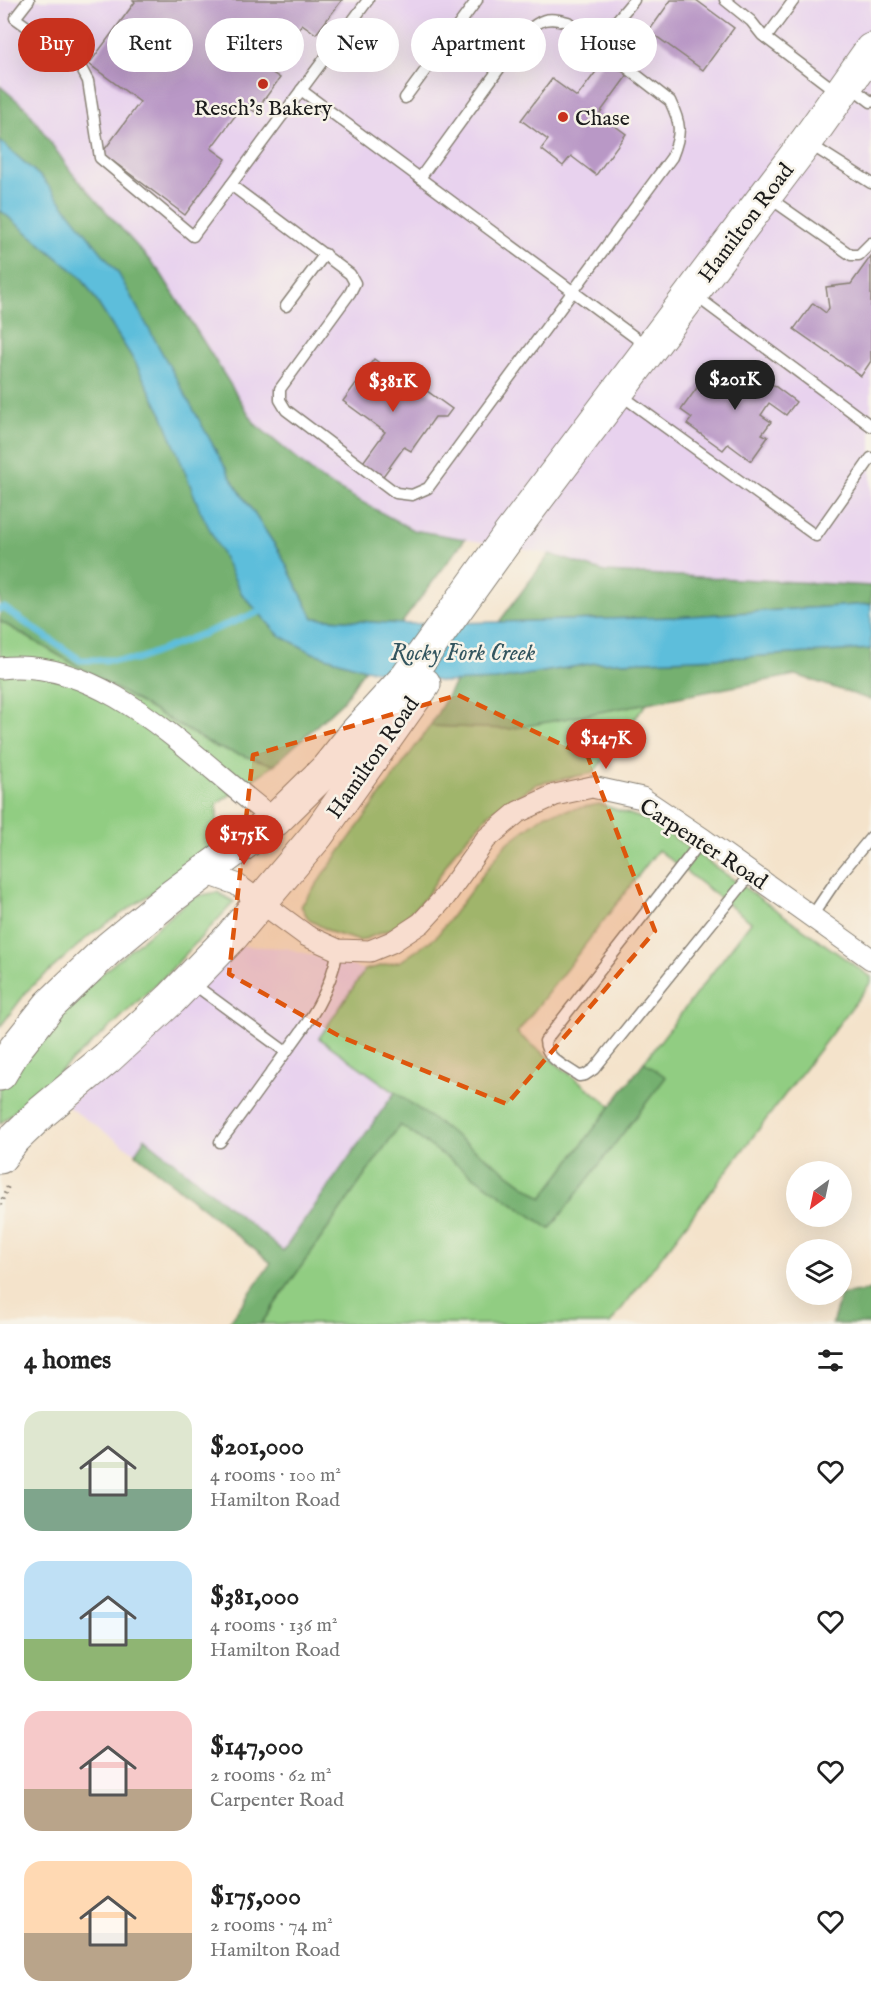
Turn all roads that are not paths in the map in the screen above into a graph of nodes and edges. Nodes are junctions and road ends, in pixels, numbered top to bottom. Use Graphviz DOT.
graph roads {
  1 [pos="29,0"];
  2 [pos="368,0"];
  3 [pos="477,0"];
  4 [pos="634,0"];
  5 [pos="725,0"];
  6 [pos="794,0"];
  7 [pos="619,18"];
  8 [pos="766,38"];
  9 [pos="871,50"];
  10 [pos="301,90"];
  11 [pos="853,94"];
  12 [pos="405,98"];
  13 [pos="806,142"];
  14 [pos="420,178"];
  15 [pos="871,183"];
  16 [pos="231,185"];
  17 [pos="766,195"];
  18 [pos="871,243"];
  19 [pos="325,254"];
  20 [pos="572,291"];
  21 [pos="692,293"];
  22 [pos="286,306"];
  23 [pos="650,349"];
  24 [pos="618,393"];
  25 [pos="871,426"];
  26 [pos="871,458"];
  27 [pos="0,668"];
  28 [pos="367,741"];
  29 [pos="275,820"];
  30 [pos="871,837"];
  31 [pos="703,839"];
  32 [pos="752,873"];
  33 [pos="194,881"];
  34 [pos="260,903"];
  35 [pos="812,916"];
  36 [pos="338,950"];
  37 [pos="869,953"];
  38 [pos="189,981"];
  39 [pos="0,1048"];
  40 [pos="286,1052"];
  41 [pos="0,1074"];
  42 [pos="220,1142"];
  43 [pos="0,1156"];
  1 -- 16 [label="lane"];
  2 -- 10 [label="lane"];
  3 -- 12 [label="lane"];
  4 -- 7 [label="lane"];
  5 -- 8 [label="lane"];
  6 -- 8 [label="lane"];
  8 -- 11 [label="lane"];
  9 -- 11 [label="main road, Hamilton Road"];
  10 -- 14 [label="lane"];
  10 -- 16 [label="lane"];
  11 -- 13 [label="main road, Hamilton Road"];
  13 -- 15 [label="lane"];
  13 -- 17 [label="main road, Hamilton Road"];
  14 -- 20 [label="lane"];
  14 -- 20 [label="lane"];
  16 -- 19 [label="lane"];
  17 -- 18 [label="lane"];
  17 -- 21 [label="main road, Hamilton Road"];
  19 -- 20 [label="lane"];
  19 -- 22 [label="lane"];
  20 -- 23 [label="lane"];
  21 -- 23 [label="main road, Hamilton Road"];
  21 -- 25 [label="lane"];
  23 -- 24 [label="main road, Hamilton Road"];
  24 -- 26 [label="lane"];
  24 -- 28 [label="main road, Hamilton Road"];
  27 -- 29 [label="street"];
  28 -- 29 [label="main road, Hamilton Road"];
  28 -- 34 [label="main road, Hamilton Road"];
  29 -- 33 [label="main road, Hamilton Road"];
  30 -- 35 [label="lane"];
  31 -- 32 [label="street, Carpenter Road"];
  31 -- 32 [label="lane"];
  31 -- 36 [label="street, Carpenter Road"];
  32 -- 35 [label="street, Carpenter Road"];
  33 -- 34 [label="street, Carpenter Road"];
  33 -- 39 [label="main road, Hamilton Road"];
  33 -- 41 [label="main road, Hamilton Road"];
  34 -- 36 [label="street, Carpenter Road"];
  34 -- 38 [label="main road, Hamilton Road"];
  35 -- 37 [label="street, Carpenter Road"];
  36 -- 40 [label="lane"];
  38 -- 40 [label="lane"];
  38 -- 43 [label="main road, Hamilton Road"];
  40 -- 42 [label="lane"];
}
